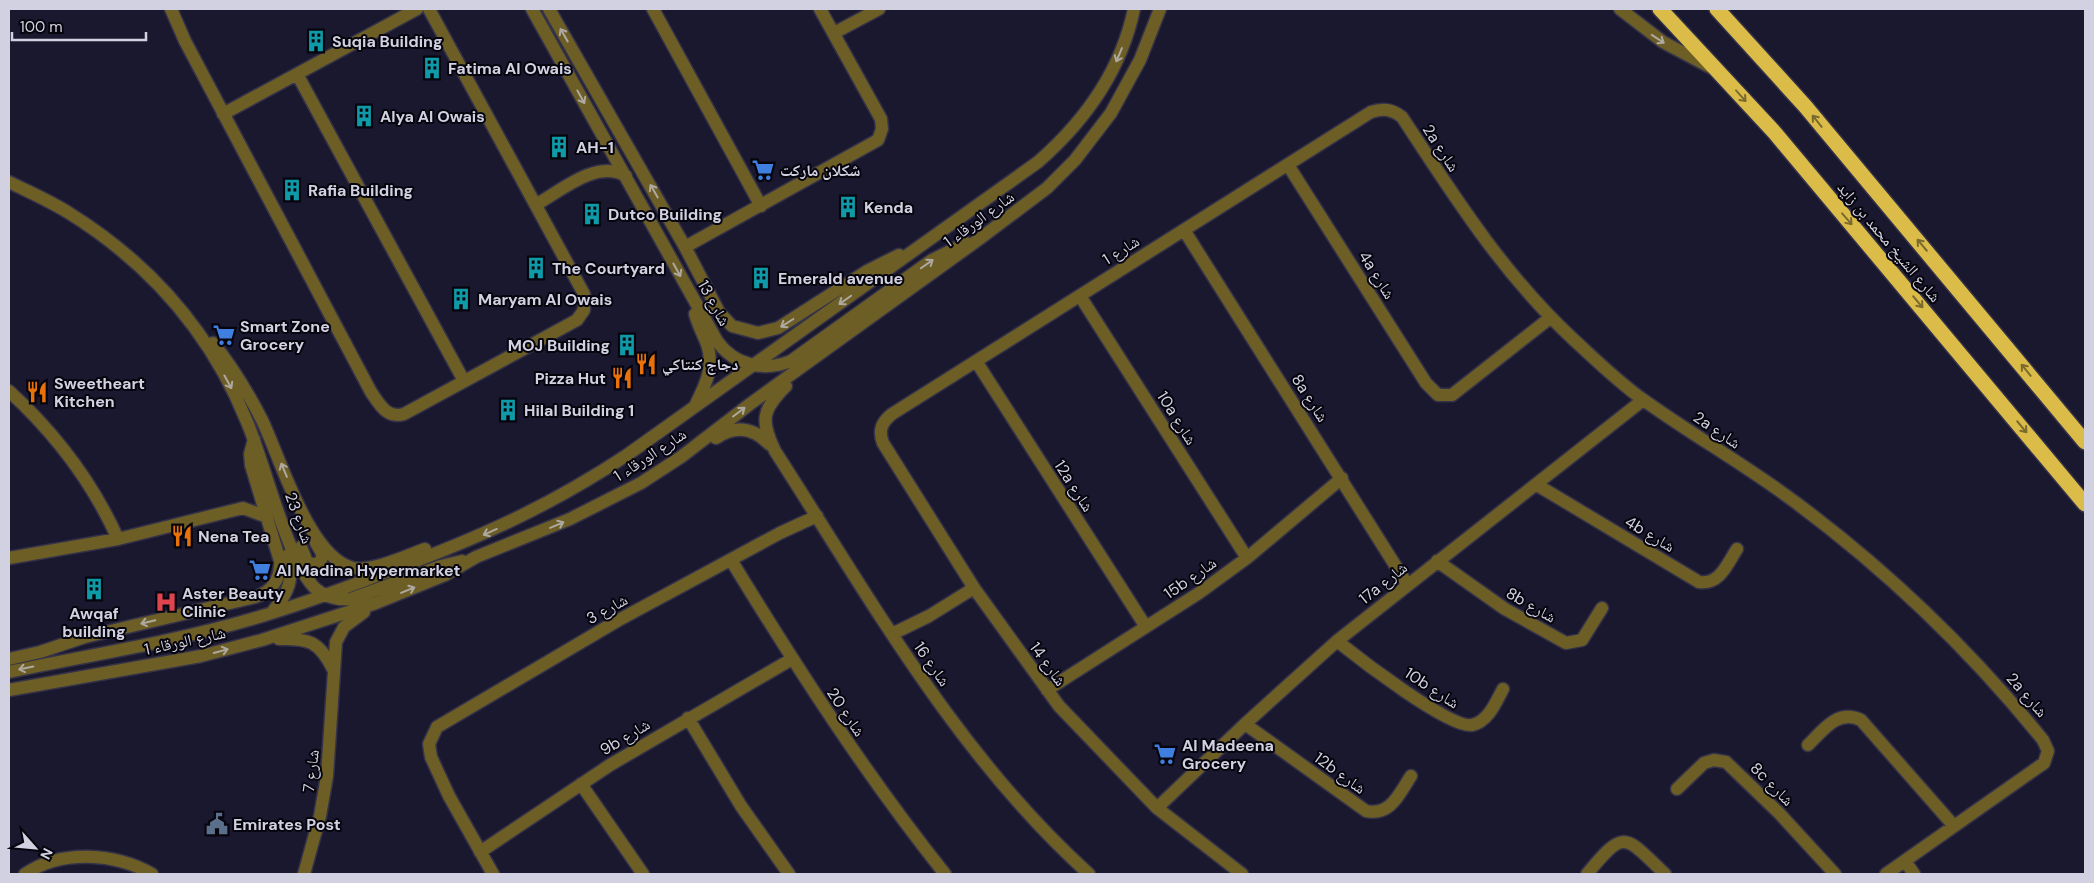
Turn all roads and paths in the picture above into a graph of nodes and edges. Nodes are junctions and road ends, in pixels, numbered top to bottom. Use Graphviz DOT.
graph roads {
  1 [pos="170,9"];
  2 [pos="417,9"];
  3 [pos="430,9"];
  4 [pos="532,9"];
  5 [pos="549,9"];
  6 [pos="653,9"];
  7 [pos="820,9"];
  8 [pos="879,9"];
  9 [pos="1134,9"];
  10 [pos="1160,9"];
  11 [pos="1620,9"];
  12 [pos="1660,9"];
  13 [pos="1717,9"];
  14 [pos="834,33"];
  15 [pos="1718,70"];
  16 [pos="297,74"];
  17 [pos="1388,110"];
  18 [pos="223,114"];
  19 [pos="607,144"];
  20 [pos="1288,165"];
  21 [pos="594,172"];
  22 [pos="626,176"];
  23 [pos="9,182"];
  24 [pos="536,204"];
  25 [pos="761,206"];
  26 [pos="1184,230"];
  27 [pos="982,237"];
  28 [pos="685,247"];
  29 [pos="920,247"];
  30 [pos="1080,296"];
  31 [pos="693,299"];
  32 [pos="184,311"];
  33 [pos="1550,318"];
  34 [pos="976,362"];
  35 [pos="752,365"];
  36 [pos="803,367"];
  37 [pos="464,381"];
  38 [pos="9,391"];
  39 [pos="1643,400"];
  40 [pos="2056,408"];
  41 [pos="694,409"];
  42 [pos="2085,424"];
  43 [pos="880,430"];
  44 [pos="254,439"];
  45 [pos="2085,442"];
  46 [pos="774,451"];
  47 [pos="681,457"];
  48 [pos="264,468"];
  49 [pos="1342,478"];
  50 [pos="1537,485"];
  51 [pos="258,486"];
  52 [pos="297,504"];
  53 [pos="2085,504"];
  54 [pos="243,508"];
  55 [pos="814,513"];
  56 [pos="267,517"];
  57 [pos="285,527"];
  58 [pos="118,539"];
  59 [pos="467,542"];
  60 [pos="1737,549"];
  61 [pos="9,558"];
  62 [pos="1247,558"];
  63 [pos="732,560"];
  64 [pos="468,561"];
  65 [pos="1437,561"];
  66 [pos="1407,584"];
  67 [pos="974,588"];
  68 [pos="325,595"];
  69 [pos="376,603"];
  70 [pos="222,605"];
  71 [pos="1602,608"];
  72 [pos="273,612"];
  73 [pos="252,619"];
  74 [pos="1146,627"];
  75 [pos="894,638"];
  76 [pos="262,640"];
  77 [pos="1337,641"];
  78 [pos="64,643"];
  79 [pos="9,659"];
  80 [pos="792,659"];
  81 [pos="50,664"];
  82 [pos="333,670"];
  83 [pos="9,672"];
  84 [pos="1503,689"];
  85 [pos="9,690"];
  86 [pos="1046,690"];
  87 [pos="688,718"];
  88 [pos="1245,724"];
  89 [pos="1808,745"];
  90 [pos="1411,776"];
  91 [pos="582,784"];
  92 [pos="1677,789"];
  93 [pos="1158,808"];
  94 [pos="1954,826"];
  95 [pos="480,852"];
  96 [pos="1905,861"];
  97 [pos="26,874"];
  98 [pos="152,874"];
  99 [pos="304,874"];
  100 [pos="493,874"];
  101 [pos="643,874"];
  102 [pos="789,874"];
  103 [pos="945,874"];
  104 [pos="1089,874"];
  105 [pos="1242,874"];
  106 [pos="1587,874"];
  107 [pos="1665,874"];
  108 [pos="1835,874"];
  109 [pos="1886,874"];
  110 [pos="1914,874"];
  1 -- 18 [label="street"];
  2 -- 16 [label="street"];
  3 -- 24 [label="street"];
  4 -- 19 [label="street, شارع 13, one-way"];
  28 -- 5 [label="street, شارع 13, one-way"];
  6 -- 25 [label="street"];
  7 -- 14 [label="street"];
  8 -- 14 [label="street"];
  9 -- 29 [label="street, شارع الورقاء 1, one-way"];
  10 -- 27 [label="street, شارع الورقاء 1"];
  11 -- 15 [label="street, one-way"];
  12 -- 15 [label="highway, شارع الشيخ محمد بن زايد"];
  40 -- 13 [label="highway, شارع الشيخ محمد بن زايد, one-way"];
  14 -- 25 [label="street"];
  15 -- 53 [label="highway, شارع الشيخ محمد بن زايد, one-way"];
  16 -- 18 [label="street"];
  16 -- 37 [label="street"];
  17 -- 20 [label="street, شارع 1"];
  17 -- 33 [label="street, 2a شارع"];
  18 -- 37 [label="street"];
  19 -- 21 [label="street"];
  19 -- 22 [label="street, شارع 13"];
  20 -- 26 [label="street, شارع 1"];
  20 -- 33 [label="street, 4a شارع"];
  21 -- 22 [label="street"];
  21 -- 24 [label="street"];
  22 -- 31 [label="street, شارع 13, one-way"];
  23 -- 32 [label="street, شارع 23"];
  24 -- 37 [label="street"];
  25 -- 28 [label="street"];
  26 -- 30 [label="street, شارع 1"];
  26 -- 49 [label="street, 8a شارع"];
  35 -- 27 [label="street, شارع 13, one-way"];
  27 -- 36 [label="street, شارع الورقاء 1"];
  29 -- 28 [label="street, شارع 13, one-way"];
  29 -- 35 [label="street, شارع الورقاء 1, one-way"];
  30 -- 34 [label="street, شارع 1"];
  30 -- 62 [label="street, 10a شارع"];
  31 -- 35 [label="street, شارع 13"];
  31 -- 41 [label="street"];
  32 -- 44 [label="street, شارع 23, one-way"];
  52 -- 32 [label="street, شارع 23, one-way"];
  33 -- 39 [label="street, 2a شارع"];
  34 -- 43 [label="street, شارع 1"];
  34 -- 74 [label="street, 12a شارع"];
  35 -- 41 [label="street, شارع الورقاء 1"];
  36 -- 46 [label="street, شارع 16"];
  47 -- 36 [label="street, شارع الورقاء 1, one-way"];
  38 -- 58 [label="street"];
  39 -- 50 [label="street, 17a شارع"];
  39 -- 94 [label="street, 2a شارع"];
  40 -- 42 [label="highway"];
  40 -- 45 [label="highway, شارع الشيخ محمد بن زايد"];
  41 -- 59 [label="street, شارع الورقاء 1, one-way"];
  43 -- 67 [label="street, شارع 14"];
  44 -- 48 [label="street, شارع 23"];
  44 -- 51 [label="street"];
  46 -- 47 [label="street, شارع 16"];
  46 -- 55 [label="street, شارع 16"];
  64 -- 47 [label="street, شارع الورقاء 1, one-way"];
  48 -- 52 [label="street"];
  48 -- 57 [label="street, شارع 23"];
  49 -- 62 [label="street, 15b شارع"];
  49 -- 66 [label="street, 8a شارع"];
  50 -- 60 [label="street, 4b شارع"];
  50 -- 65 [label="street, 17a شارع"];
  51 -- 54 [label="street"];
  51 -- 56 [label="street"];
  52 -- 59 [label="street, شارع 23"];
  54 -- 56 [label="street"];
  54 -- 58 [label="street"];
  55 -- 63 [label="street, شارع 3"];
  55 -- 75 [label="street, شارع 16"];
  56 -- 70 [label="street"];
  57 -- 68 [label="street, شارع 23"];
  57 -- 72 [label="street"];
  58 -- 61 [label="street"];
  59 -- 68 [label="street, شارع الورقاء 1"];
  62 -- 74 [label="street, 15b شارع"];
  63 -- 80 [label="street, شارع 20"];
  63 -- 95 [label="street, شارع 3"];
  64 -- 68 [label="street"];
  69 -- 64 [label="street, شارع الورقاء 1, one-way"];
  65 -- 66 [label="street, 17a شارع"];
  65 -- 71 [label="street, 8b شارع"];
  66 -- 77 [label="street, 17a شارع"];
  67 -- 75 [label="street"];
  67 -- 86 [label="street, شارع 14"];
  68 -- 72 [label="street, شارع الورقاء 1"];
  69 -- 76 [label="street, شارع الورقاء 1"];
  69 -- 82 [label="street, شارع 7"];
  70 -- 73 [label="street"];
  70 -- 78 [label="street, one-way"];
  72 -- 73 [label="street, شارع الورقاء 1"];
  73 -- 81 [label="street, شارع الورقاء 1"];
  74 -- 86 [label="street, 15b شارع"];
  75 -- 104 [label="street, شارع 16"];
  76 -- 82 [label="street"];
  85 -- 76 [label="street, شارع الورقاء 1, one-way"];
  77 -- 84 [label="street, 10b شارع"];
  77 -- 88 [label="street, 17a شارع"];
  78 -- 79 [label="street"];
  78 -- 81 [label="street"];
  80 -- 87 [label="street, 9b شارع"];
  80 -- 103 [label="street, شارع 20"];
  81 -- 83 [label="street, شارع الورقاء 1, one-way"];
  82 -- 99 [label="street, شارع 7"];
  86 -- 93 [label="street, شارع 14"];
  87 -- 91 [label="street, 9b شارع"];
  87 -- 102 [label="street"];
  88 -- 90 [label="street, 12b شارع"];
  88 -- 93 [label="street, 17a شارع"];
  89 -- 94 [label="street"];
  91 -- 95 [label="street, 9b شارع"];
  91 -- 101 [label="street"];
  92 -- 108 [label="street, 8c شارع"];
  93 -- 105 [label="street, شارع 14"];
  94 -- 96 [label="street"];
  95 -- 100 [label="street"];
  96 -- 109 [label="street"];
  96 -- 110 [label="street"];
  97 -- 98 [label="street"];
  106 -- 107 [label="street"];
}
